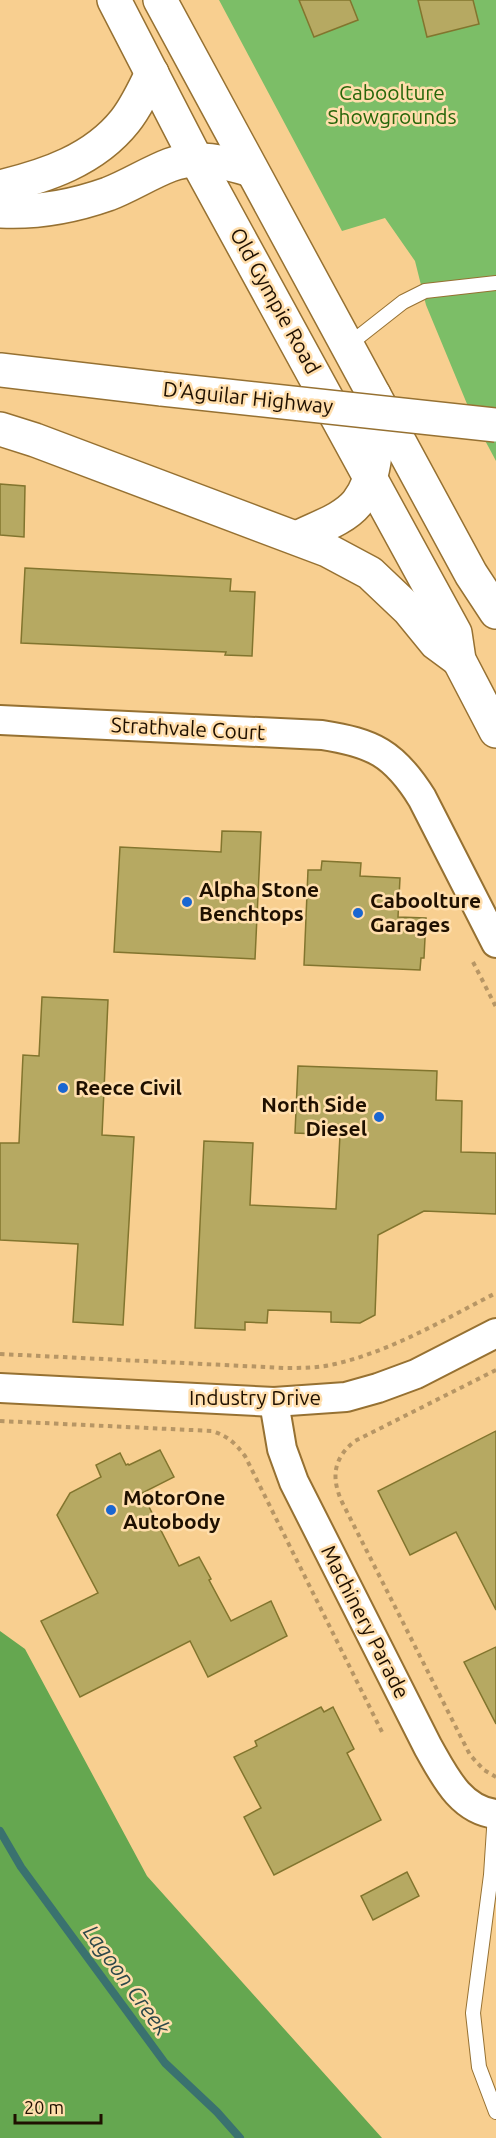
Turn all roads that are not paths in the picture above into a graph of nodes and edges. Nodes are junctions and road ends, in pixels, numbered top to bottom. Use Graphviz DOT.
graph roads {
  1 [pos="114,0"];
  2 [pos="160,0"];
  3 [pos="152,73"];
  4 [pos="197,161"];
  5 [pos="251,170"];
  6 [pos="0,187"];
  7 [pos="0,211"];
  8 [pos="496,283"];
  9 [pos="347,346"];
  10 [pos="0,370"];
  11 [pos="374,396"];
  12 [pos="496,425"];
  13 [pos="0,429"];
  14 [pos="371,479"];
  15 [pos="297,538"];
  16 [pos="496,612"];
  17 [pos="459,660"];
  18 [pos="0,720"];
  19 [pos="496,731"];
  20 [pos="496,943"];
  21 [pos="496,1333"];
  22 [pos="0,1388"];
  23 [pos="274,1402"];
  24 [pos="496,1814"];
  25 [pos="496,2112"];
  1 -- 3 [label="main road, Old Gympie Road"];
  2 -- 5 [label="main road, Old Gympie Road"];
  3 -- 4 [label="main road, Old Gympie Road"];
  3 -- 6 [label="main road"];
  4 -- 5 [label="main road"];
  4 -- 7 [label="main road"];
  4 -- 14 [label="main road, Old Gympie Road"];
  5 -- 9 [label="main road, Old Gympie Road"];
  8 -- 9 [label="lane"];
  9 -- 11 [label="main road, Old Gympie Road"];
  10 -- 12 [label="main road, D'Aguilar Highway, bridge"];
  11 -- 14 [label="main road"];
  11 -- 16 [label="main road, Old Gympie Road"];
  13 -- 15 [label="main road"];
  14 -- 15 [label="main road"];
  14 -- 17 [label="main road, Old Gympie Road"];
  15 -- 17 [label="main road"];
  17 -- 19 [label="main road, Old Gympie Road"];
  18 -- 20 [label="street, Strathvale Court"];
  21 -- 23 [label="street, Industry Drive"];
  22 -- 23 [label="street, Industry Drive"];
  23 -- 24 [label="street, Machinery Parade"];
  24 -- 25 [label="lane"];
}
